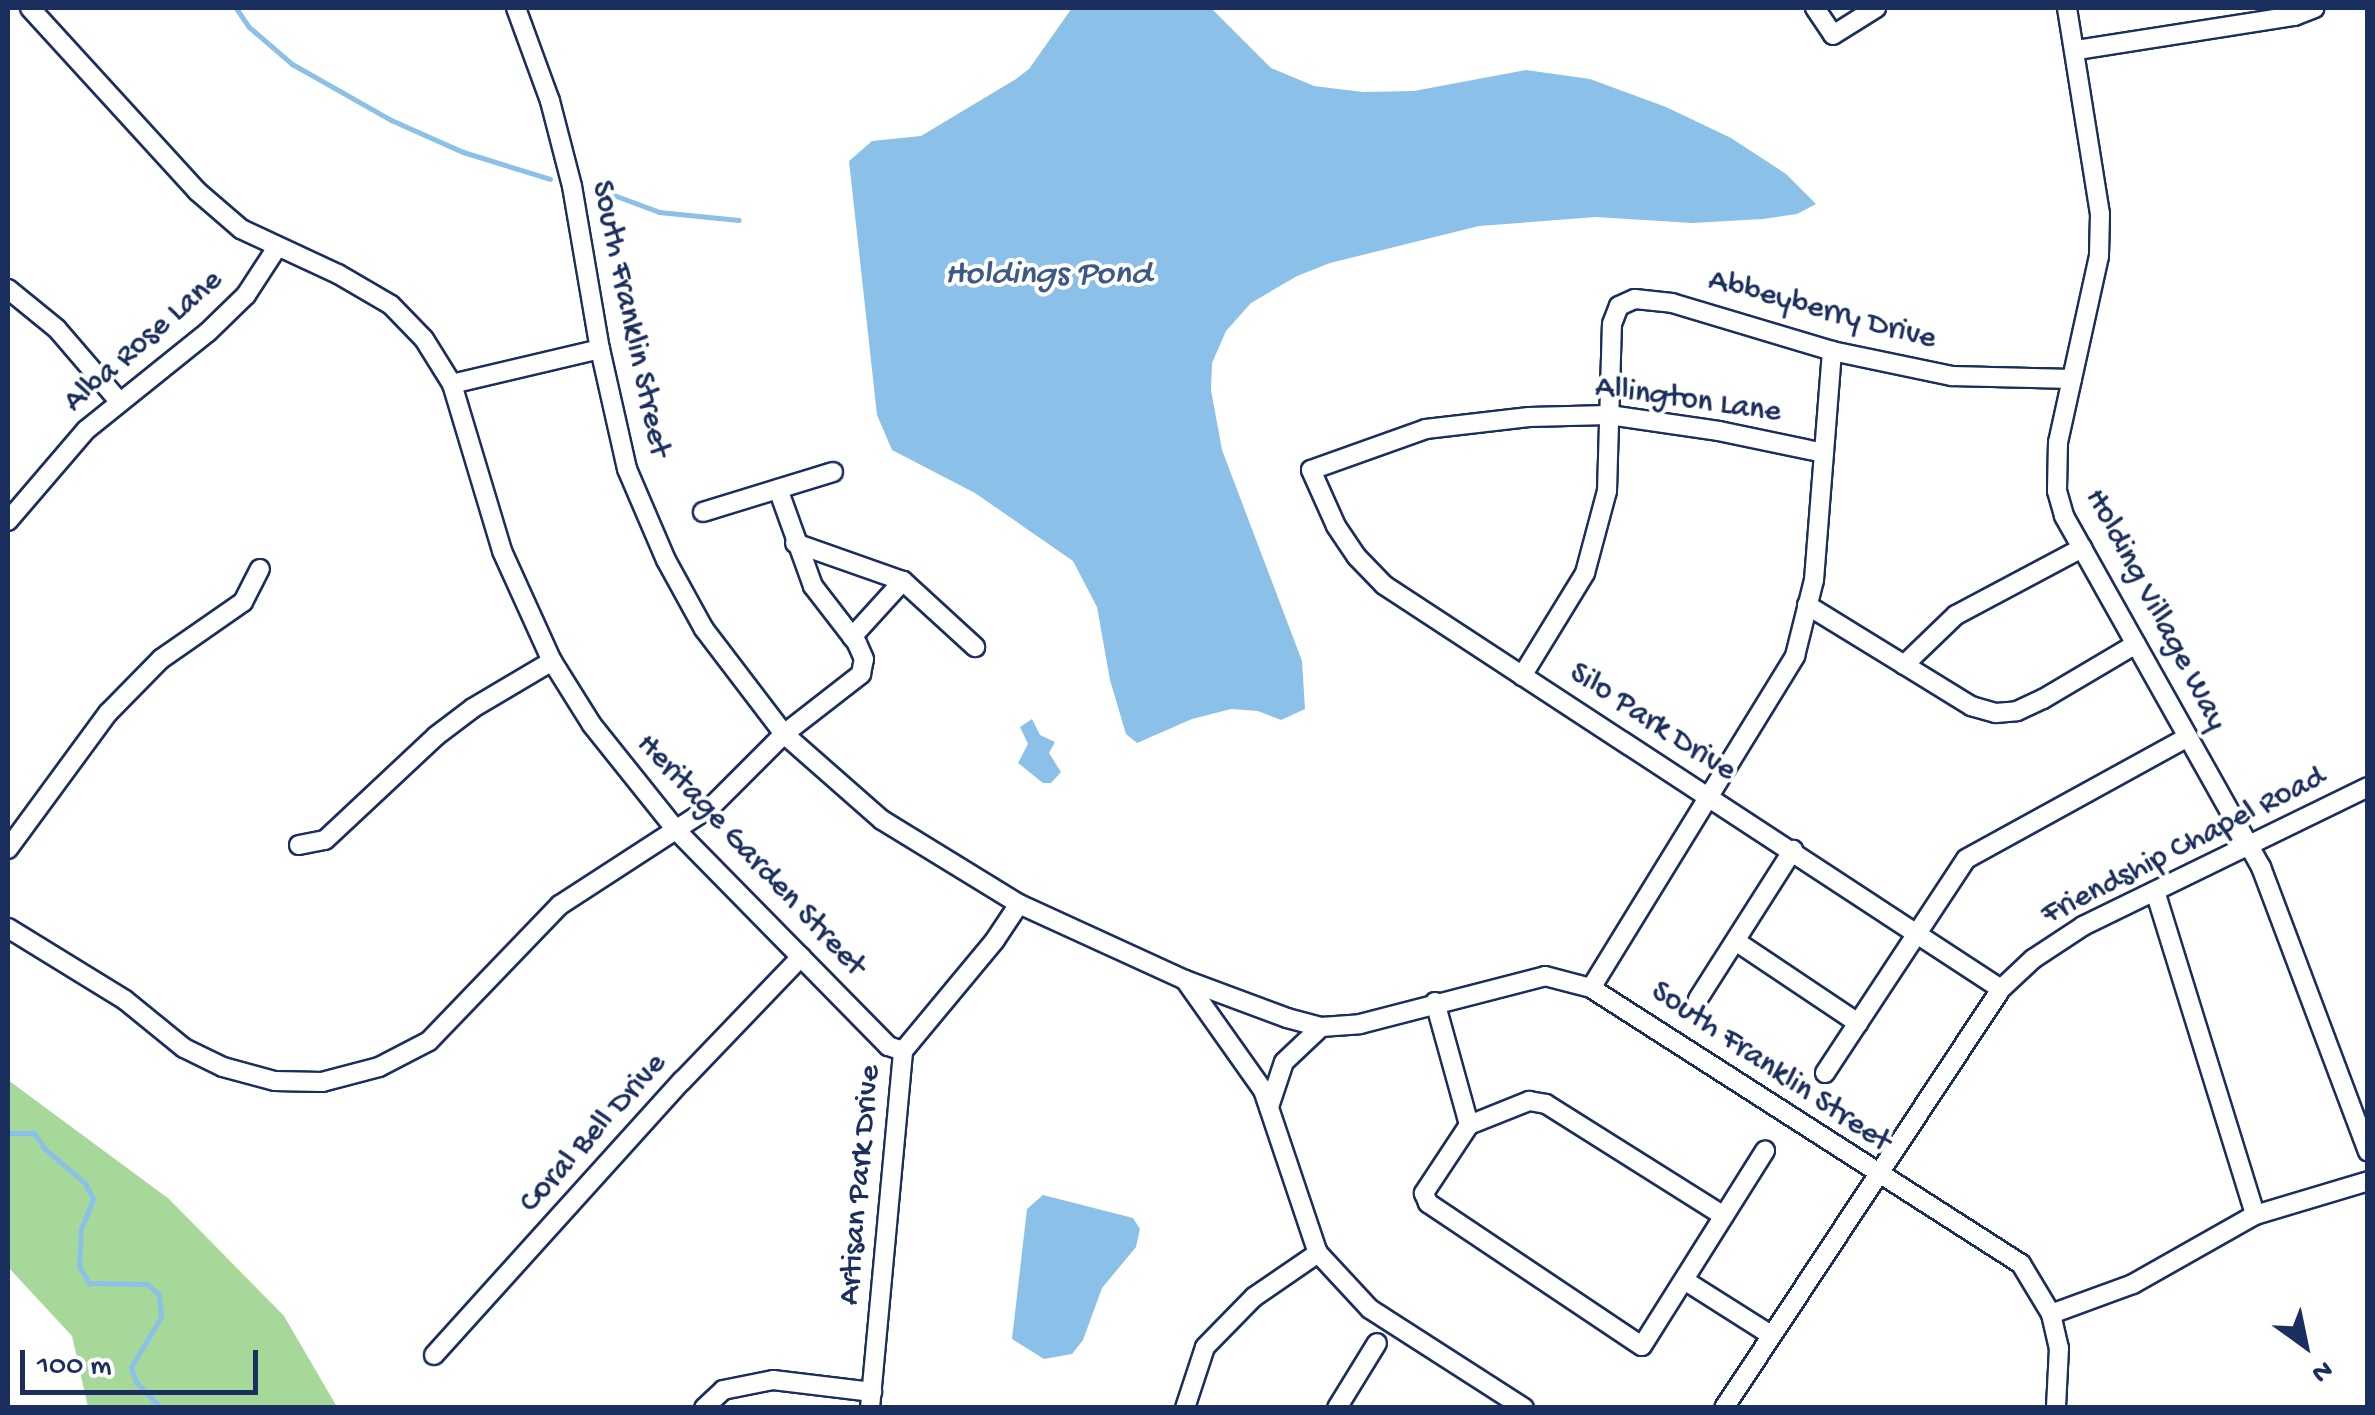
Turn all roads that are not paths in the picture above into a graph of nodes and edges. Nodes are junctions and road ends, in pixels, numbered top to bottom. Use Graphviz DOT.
graph roads {
  1 [pos="30,8"];
  2 [pos="516,8"];
  3 [pos="1816,8"];
  4 [pos="1876,8"];
  5 [pos="2068,8"];
  6 [pos="2315,8"];
  7 [pos="2076,50"];
  8 [pos="276,249"];
  9 [pos="8,288"];
  10 [pos="600,349"];
  11 [pos="1832,351"];
  12 [pos="2072,379"];
  13 [pos="452,384"];
  14 [pos="118,400"];
  15 [pos="1609,415"];
  16 [pos="1824,454"];
  17 [pos="1311,470"];
  18 [pos="832,472"];
  19 [pos="778,489"];
  20 [pos="703,512"];
  21 [pos="8,521"];
  22 [pos="795,544"];
  23 [pos="2082,548"];
  24 [pos="260,569"];
  25 [pos="903,581"];
  26 [pos="1807,606"];
  27 [pos="852,637"];
  28 [pos="2136,644"];
  29 [pos="975,648"];
  30 [pos="552,661"];
  31 [pos="1904,665"];
  32 [pos="1522,676"];
  33 [pos="784,734"];
  34 [pos="2188,736"];
  35 [pos="2368,787"];
  36 [pos="1710,796"];
  37 [pos="676,830"];
  38 [pos="2249,845"];
  39 [pos="299,846"];
  40 [pos="8,849"];
  41 [pos="1792,850"];
  42 [pos="2155,891"];
  43 [pos="1019,904"];
  44 [pos="8,928"];
  45 [pos="1918,934"];
  46 [pos="1737,942"];
  47 [pos="801,957"];
  48 [pos="1185,980"];
  49 [pos="1590,988"];
  50 [pos="2001,989"];
  51 [pos="1698,999"];
  52 [pos="1435,1002"];
  53 [pos="1858,1023"];
  54 [pos="1321,1028"];
  55 [pos="903,1051"];
  56 [pos="1825,1073"];
  57 [pos="1269,1107"];
  58 [pos="1469,1125"];
  59 [pos="1765,1152"];
  60 [pos="2368,1152"];
  61 [pos="1875,1174"];
  62 [pos="2368,1181"];
  63 [pos="2255,1214"];
  64 [pos="1724,1216"];
  65 [pos="1318,1254"];
  66 [pos="1684,1280"];
  67 [pos="2052,1314"];
  68 [pos="1770,1336"];
  69 [pos="1378,1342"];
  70 [pos="434,1355"];
  71 [pos="871,1400"];
  72 [pos="704,1408"];
  73 [pos="1185,1408"];
  74 [pos="1337,1408"];
  75 [pos="1524,1408"];
  76 [pos="1724,1408"];
  77 [pos="2056,1408"];
  1 -- 8 [label="street, Heritage Garden Street"];
  2 -- 10 [label="street, South Franklin Street"];
  3 -- 4 [label="street"];
  5 -- 7 [label="street, Holding Village Way"];
  6 -- 7 [label="street"];
  7 -- 12 [label="street, Holding Village Way"];
  8 -- 13 [label="street, Heritage Garden Street"];
  8 -- 14 [label="street, Alba Rose Lane"];
  9 -- 14 [label="street"];
  10 -- 13 [label="street"];
  10 -- 33 [label="street, South Franklin Street"];
  11 -- 12 [label="street, Abbeyberry Drive"];
  11 -- 15 [label="street, Abbeyberry Drive"];
  11 -- 16 [label="street"];
  12 -- 23 [label="street, Holding Village Way"];
  13 -- 30 [label="street, Heritage Garden Street"];
  14 -- 21 [label="street, Alba Rose Lane"];
  15 -- 16 [label="street, Allington Lane"];
  15 -- 17 [label="street, Allington Lane"];
  15 -- 32 [label="street"];
  16 -- 26 [label="street"];
  17 -- 32 [label="street, Silo Park Drive"];
  18 -- 19 [label="street"];
  19 -- 20 [label="street"];
  19 -- 22 [label="street"];
  22 -- 25 [label="street"];
  22 -- 27 [label="street"];
  23 -- 28 [label="street, Holding Village Way"];
  23 -- 31 [label="street"];
  24 -- 40 [label="street"];
  25 -- 27 [label="street"];
  25 -- 29 [label="street"];
  26 -- 31 [label="street"];
  26 -- 36 [label="street"];
  27 -- 33 [label="street"];
  28 -- 31 [label="street"];
  28 -- 34 [label="street, Holding Village Way"];
  30 -- 37 [label="street, Heritage Garden Street"];
  30 -- 39 [label="street"];
  32 -- 36 [label="street, Silo Park Drive"];
  33 -- 37 [label="street"];
  33 -- 43 [label="street, South Franklin Street"];
  34 -- 38 [label="street, Holding Village Way"];
  34 -- 45 [label="street"];
  35 -- 38 [label="street, Friendship Chapel Road"];
  36 -- 41 [label="street, Silo Park Drive"];
  36 -- 49 [label="street"];
  37 -- 44 [label="street"];
  37 -- 47 [label="street, Heritage Garden Street"];
  38 -- 42 [label="street, Friendship Chapel Road"];
  38 -- 60 [label="street, Holding Village Way"];
  41 -- 45 [label="street, Silo Park Drive"];
  41 -- 46 [label="street"];
  42 -- 50 [label="street, Friendship Chapel Road"];
  42 -- 63 [label="street"];
  43 -- 48 [label="street, South Franklin Street"];
  43 -- 55 [label="street, Artisan Park Drive"];
  45 -- 50 [label="street, Silo Park Drive"];
  45 -- 53 [label="street"];
  46 -- 51 [label="street"];
  46 -- 53 [label="street"];
  47 -- 55 [label="street, Heritage Garden Street"];
  47 -- 70 [label="street, Coral Bell Drive"];
  48 -- 54 [label="street, South Franklin Street"];
  48 -- 57 [label="street"];
  49 -- 52 [label="street, South Franklin Street"];
  49 -- 61 [label="street, South Franklin Street"];
  50 -- 61 [label="street, Friendship Chapel Road"];
  52 -- 54 [label="street, South Franklin Street"];
  52 -- 58 [label="street"];
  53 -- 56 [label="street"];
  54 -- 57 [label="street"];
  55 -- 71 [label="street, Artisan Park Drive"];
  57 -- 65 [label="street"];
  58 -- 64 [label="street"];
  58 -- 66 [label="street"];
  59 -- 64 [label="street"];
  61 -- 67 [label="street, South Franklin Street"];
  61 -- 68 [label="street, Friendship Chapel Road"];
  62 -- 63 [label="street"];
  63 -- 67 [label="street"];
  64 -- 66 [label="street"];
  65 -- 73 [label="street"];
  65 -- 75 [label="street"];
  66 -- 68 [label="street"];
  67 -- 77 [label="street, South Franklin Street"];
  68 -- 76 [label="street, Friendship Chapel Road"];
  69 -- 74 [label="street"];
  71 -- 72 [label="street, Artisan Park Drive"];
}
